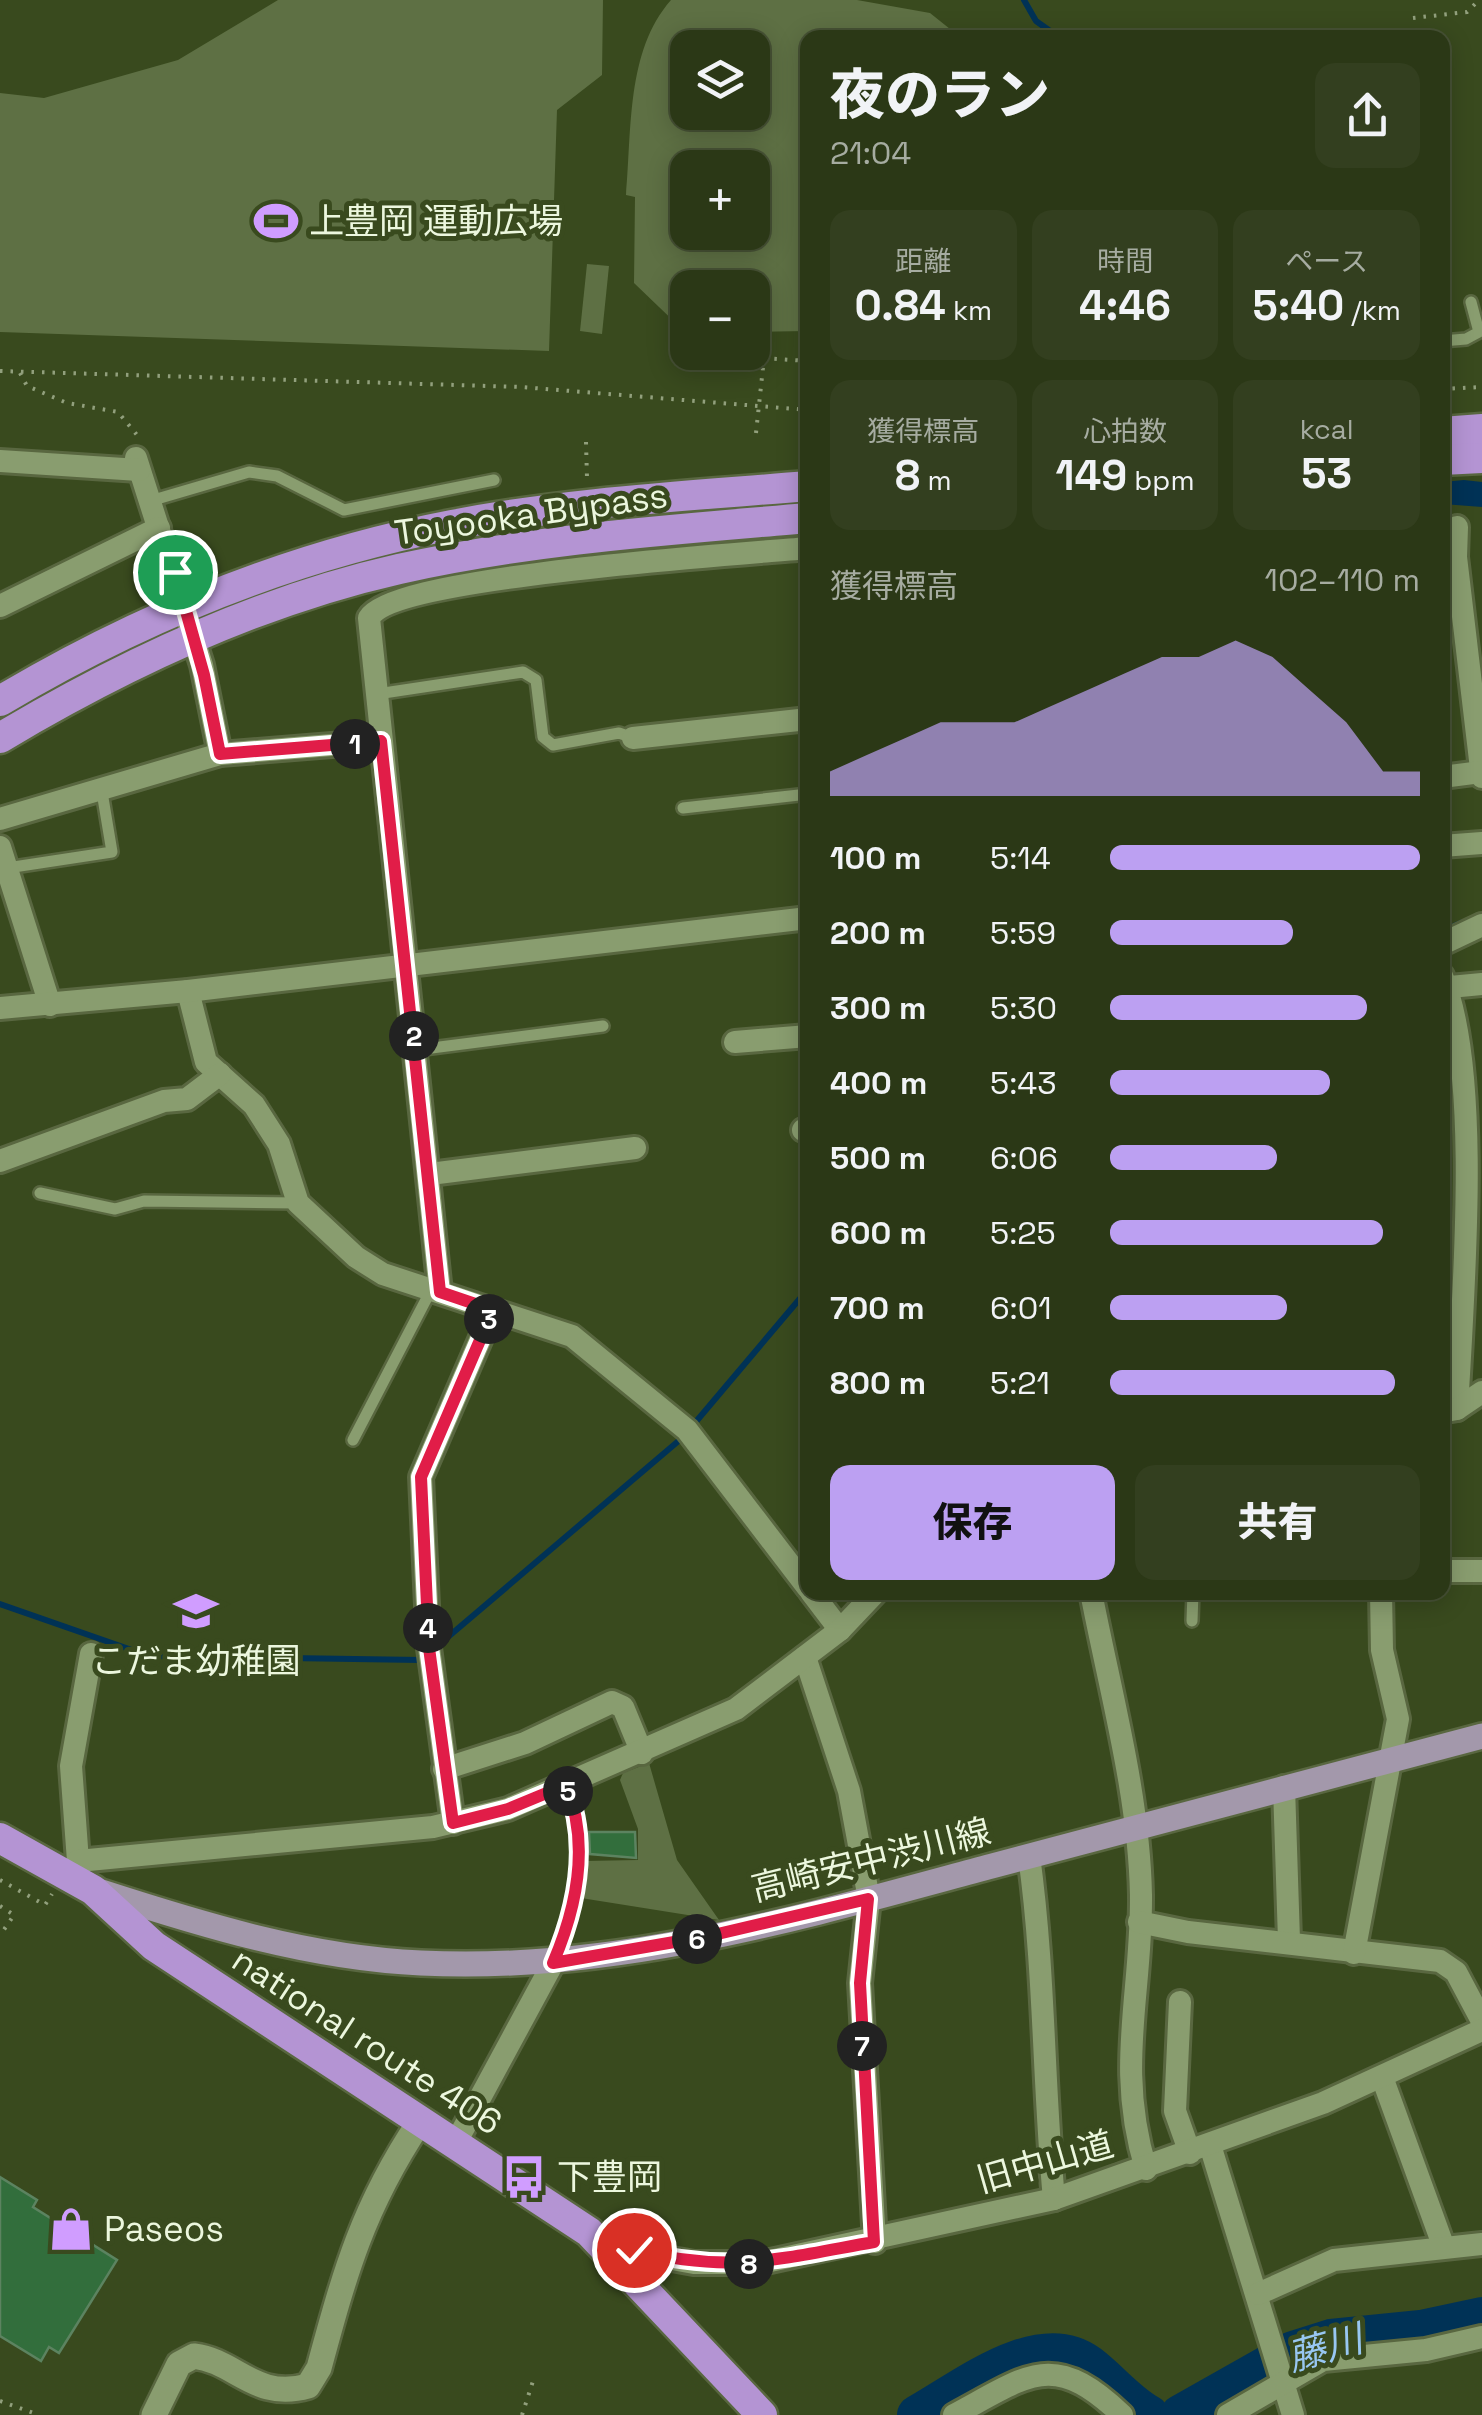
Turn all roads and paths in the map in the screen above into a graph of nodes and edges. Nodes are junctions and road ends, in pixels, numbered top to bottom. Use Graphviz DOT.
graph roads {
  1 [pos="1478,0"];
  2 [pos="1413,18"];
  3 [pos="1471,302"];
  4 [pos="1450,340"];
  5 [pos="770,358"];
  6 [pos="800,360"];
  7 [pos="763,370"];
  8 [pos="0,371"];
  9 [pos="19,371"];
  10 [pos="1482,388"];
  11 [pos="1450,389"];
  12 [pos="759,406"];
  13 [pos="800,409"];
  14 [pos="1482,430"];
  15 [pos="1450,432"];
  16 [pos="756,433"];
  17 [pos="586,442"];
  18 [pos="1482,458"];
  19 [pos="1450,460"];
  20 [pos="0,461"];
  21 [pos="138,464"];
  22 [pos="494,480"];
  23 [pos="588,487"];
  24 [pos="800,487"];
  25 [pos="150,502"];
  26 [pos="800,519"];
  27 [pos="1482,525"];
  28 [pos="159,528"];
  29 [pos="1450,528"];
  30 [pos="800,549"];
  31 [pos="184,604"];
  32 [pos="0,606"];
  33 [pos="194,636"];
  34 [pos="376,694"];
  35 [pos="0,701"];
  36 [pos="800,720"];
  37 [pos="0,738"];
  38 [pos="633,738"];
  39 [pos="381,741"];
  40 [pos="220,754"];
  41 [pos="1482,774"];
  42 [pos="1450,776"];
  43 [pos="102,792"];
  44 [pos="800,795"];
  45 [pos="683,808"];
  46 [pos="0,819"];
  47 [pos="1482,843"];
  48 [pos="1450,845"];
  49 [pos="4,857"];
  50 [pos="800,919"];
  51 [pos="1482,924"];
  52 [pos="1450,940"];
  53 [pos="406,966"];
  54 [pos="1450,982"];
  55 [pos="1482,984"];
  56 [pos="188,991"];
  57 [pos="50,1005"];
  58 [pos="0,1008"];
  59 [pos="603,1026"];
  60 [pos="1453,1027"];
  61 [pos="800,1037"];
  62 [pos="735,1042"];
  63 [pos="416,1050"];
  64 [pos="220,1074"];
  65 [pos="1480,1107"];
  66 [pos="635,1148"];
  67 [pos="0,1161"];
  68 [pos="430,1174"];
  69 [pos="40,1193"];
  70 [pos="298,1204"];
  71 [pos="435,1292"];
  72 [pos="493,1310"];
  73 [pos="1482,1392"];
  74 [pos="1450,1410"];
  75 [pos="353,1440"];
  76 [pos="1450,1571"];
  77 [pos="1482,1571"];
  78 [pos="800,1578"];
  79 [pos="817,1600"];
  80 [pos="868,1600"];
  81 [pos="1092,1600"];
  82 [pos="1193,1600"];
  83 [pos="1381,1600"];
  84 [pos="1192,1621"];
  85 [pos="840,1630"];
  86 [pos="91,1654"];
  87 [pos="805,1657"];
  88 [pos="1482,1736"];
  89 [pos="642,1753"];
  90 [pos="1392,1759"];
  91 [pos="444,1769"];
  92 [pos="566,1785"];
  93 [pos="1284,1787"];
  94 [pos="453,1823"];
  95 [pos="1134,1826"];
  96 [pos="0,1838"];
  97 [pos="1029,1856"];
  98 [pos="0,1880"];
  99 [pos="73,1881"];
  100 [pos="868,1899"];
  101 [pos="0,1906"];
  102 [pos="1139,1922"];
  103 [pos="3,1931"];
  104 [pos="1289,1940"];
  105 [pos="1354,1953"];
  106 [pos="553,1963"];
  107 [pos="1180,2002"];
  108 [pos="1482,2021"];
  109 [pos="1482,2030"];
  110 [pos="1382,2078"];
  111 [pos="419,2123"];
  112 [pos="454,2146"];
  113 [pos="1200,2149"];
  114 [pos="1146,2169"];
  115 [pos="1054,2200"];
  116 [pos="874,2242"];
  117 [pos="1482,2244"];
  118 [pos="1443,2245"];
  119 [pos="606,2247"];
  120 [pos="1258,2294"];
  121 [pos="1482,2337"];
  122 [pos="1281,2377"];
  123 [pos="532,2381"];
  124 [pos="0,2400"];
  125 [pos="1287,2412"];
  126 [pos="39,2415"];
  127 [pos="154,2415"];
  128 [pos="522,2415"];
  129 [pos="762,2415"];
  130 [pos="954,2415"];
  131 [pos="1122,2415"];
  132 [pos="1228,2415"];
  1 -- 2 [label="path"];
  3 -- 4 [label="lane"];
  5 -- 6 [label="path"];
  7 -- 12 [label="path"];
  8 -- 9 [label="path"];
  9 -- 12 [label="path"];
  9 -- 21 [label="path"];
  10 -- 11 [label="path"];
  12 -- 13 [label="path"];
  12 -- 16 [label="path"];
  14 -- 15 [label="highway"];
  17 -- 23 [label="path"];
  18 -- 19 [label="highway"];
  20 -- 21 [label="street"];
  21 -- 25 [label="street"];
  22 -- 25 [label="lane"];
  24 -- 31 [label="highway, Toyooka Bypass"];
  25 -- 28 [label="street"];
  26 -- 33 [label="highway, Toyooka Bypass"];
  27 -- 29 [label="street"];
  28 -- 31 [label="street"];
  28 -- 32 [label="street"];
  29 -- 41 [label="street"];
  30 -- 34 [label="street"];
  31 -- 33 [label="street"];
  31 -- 35 [label="highway, Toyooka Bypass"];
  33 -- 37 [label="highway, Toyooka Bypass"];
  33 -- 40 [label="street"];
  34 -- 38 [label="lane"];
  34 -- 39 [label="street"];
  36 -- 38 [label="street"];
  39 -- 40 [label="street"];
  39 -- 53 [label="street"];
  40 -- 43 [label="street"];
  41 -- 42 [label="street"];
  43 -- 46 [label="street"];
  43 -- 49 [label="lane"];
  44 -- 45 [label="lane"];
  47 -- 48 [label="street"];
  49 -- 57 [label="street"];
  50 -- 53 [label="street"];
  51 -- 52 [label="street"];
  53 -- 56 [label="street"];
  53 -- 63 [label="street"];
  54 -- 55 [label="street"];
  56 -- 57 [label="street"];
  56 -- 64 [label="street"];
  57 -- 58 [label="street"];
  59 -- 63 [label="lane"];
  60 -- 65 [label="street"];
  61 -- 62 [label="street"];
  63 -- 68 [label="street"];
  64 -- 67 [label="street"];
  64 -- 70 [label="street"];
  65 -- 74 [label="street"];
  66 -- 68 [label="street"];
  68 -- 71 [label="street"];
  69 -- 70 [label="lane"];
  70 -- 71 [label="street"];
  71 -- 72 [label="street"];
  71 -- 75 [label="lane"];
  72 -- 78 [label="street"];
  72 -- 91 [label="street"];
  73 -- 74 [label="street"];
  76 -- 77 [label="street"];
  79 -- 85 [label="street"];
  80 -- 85 [label="street"];
  81 -- 95 [label="street"];
  82 -- 84 [label="lane"];
  83 -- 90 [label="street"];
  85 -- 87 [label="street"];
  86 -- 99 [label="street"];
  87 -- 89 [label="street"];
  87 -- 100 [label="street"];
  88 -- 90 [label="main road, 高崎安中渋川線"];
  89 -- 91 [label="street"];
  89 -- 92 [label="street"];
  90 -- 93 [label="main road, 高崎安中渋川線"];
  90 -- 105 [label="street"];
  91 -- 94 [label="street"];
  92 -- 94 [label="street"];
  92 -- 106 [label="lane"];
  93 -- 95 [label="main road, 高崎安中渋川線"];
  93 -- 104 [label="street"];
  94 -- 99 [label="street"];
  95 -- 97 [label="main road, 高崎安中渋川線"];
  95 -- 102 [label="street"];
  96 -- 99 [label="highway"];
  97 -- 100 [label="main road, 高崎安中渋川線"];
  97 -- 115 [label="street"];
  98 -- 99 [label="path"];
  99 -- 106 [label="main road, 高崎安中渋川線"];
  99 -- 111 [label="highway, national route 406"];
  100 -- 106 [label="main road, 高崎安中渋川線"];
  100 -- 116 [label="street"];
  101 -- 103 [label="path"];
  102 -- 104 [label="street"];
  102 -- 114 [label="street"];
  104 -- 105 [label="street"];
  105 -- 108 [label="street"];
  106 -- 112 [label="street"];
  107 -- 113 [label="street"];
  109 -- 110 [label="street, 旧中山道"];
  110 -- 113 [label="street, 旧中山道"];
  110 -- 118 [label="street"];
  111 -- 112 [label="highway, national route 406"];
  111 -- 127 [label="street"];
  112 -- 119 [label="highway, national route 406"];
  113 -- 114 [label="street, 旧中山道"];
  113 -- 120 [label="street"];
  114 -- 115 [label="street, 旧中山道"];
  115 -- 116 [label="street, 旧中山道"];
  116 -- 119 [label="street, 旧中山道"];
  117 -- 118 [label="street"];
  118 -- 120 [label="street"];
  119 -- 129 [label="highway"];
  120 -- 122 [label="street"];
  121 -- 122 [label="street"];
  122 -- 125 [label="street"];
  122 -- 132 [label="street"];
  123 -- 128 [label="path"];
  124 -- 126 [label="path"];
  130 -- 131 [label="street"];
}
